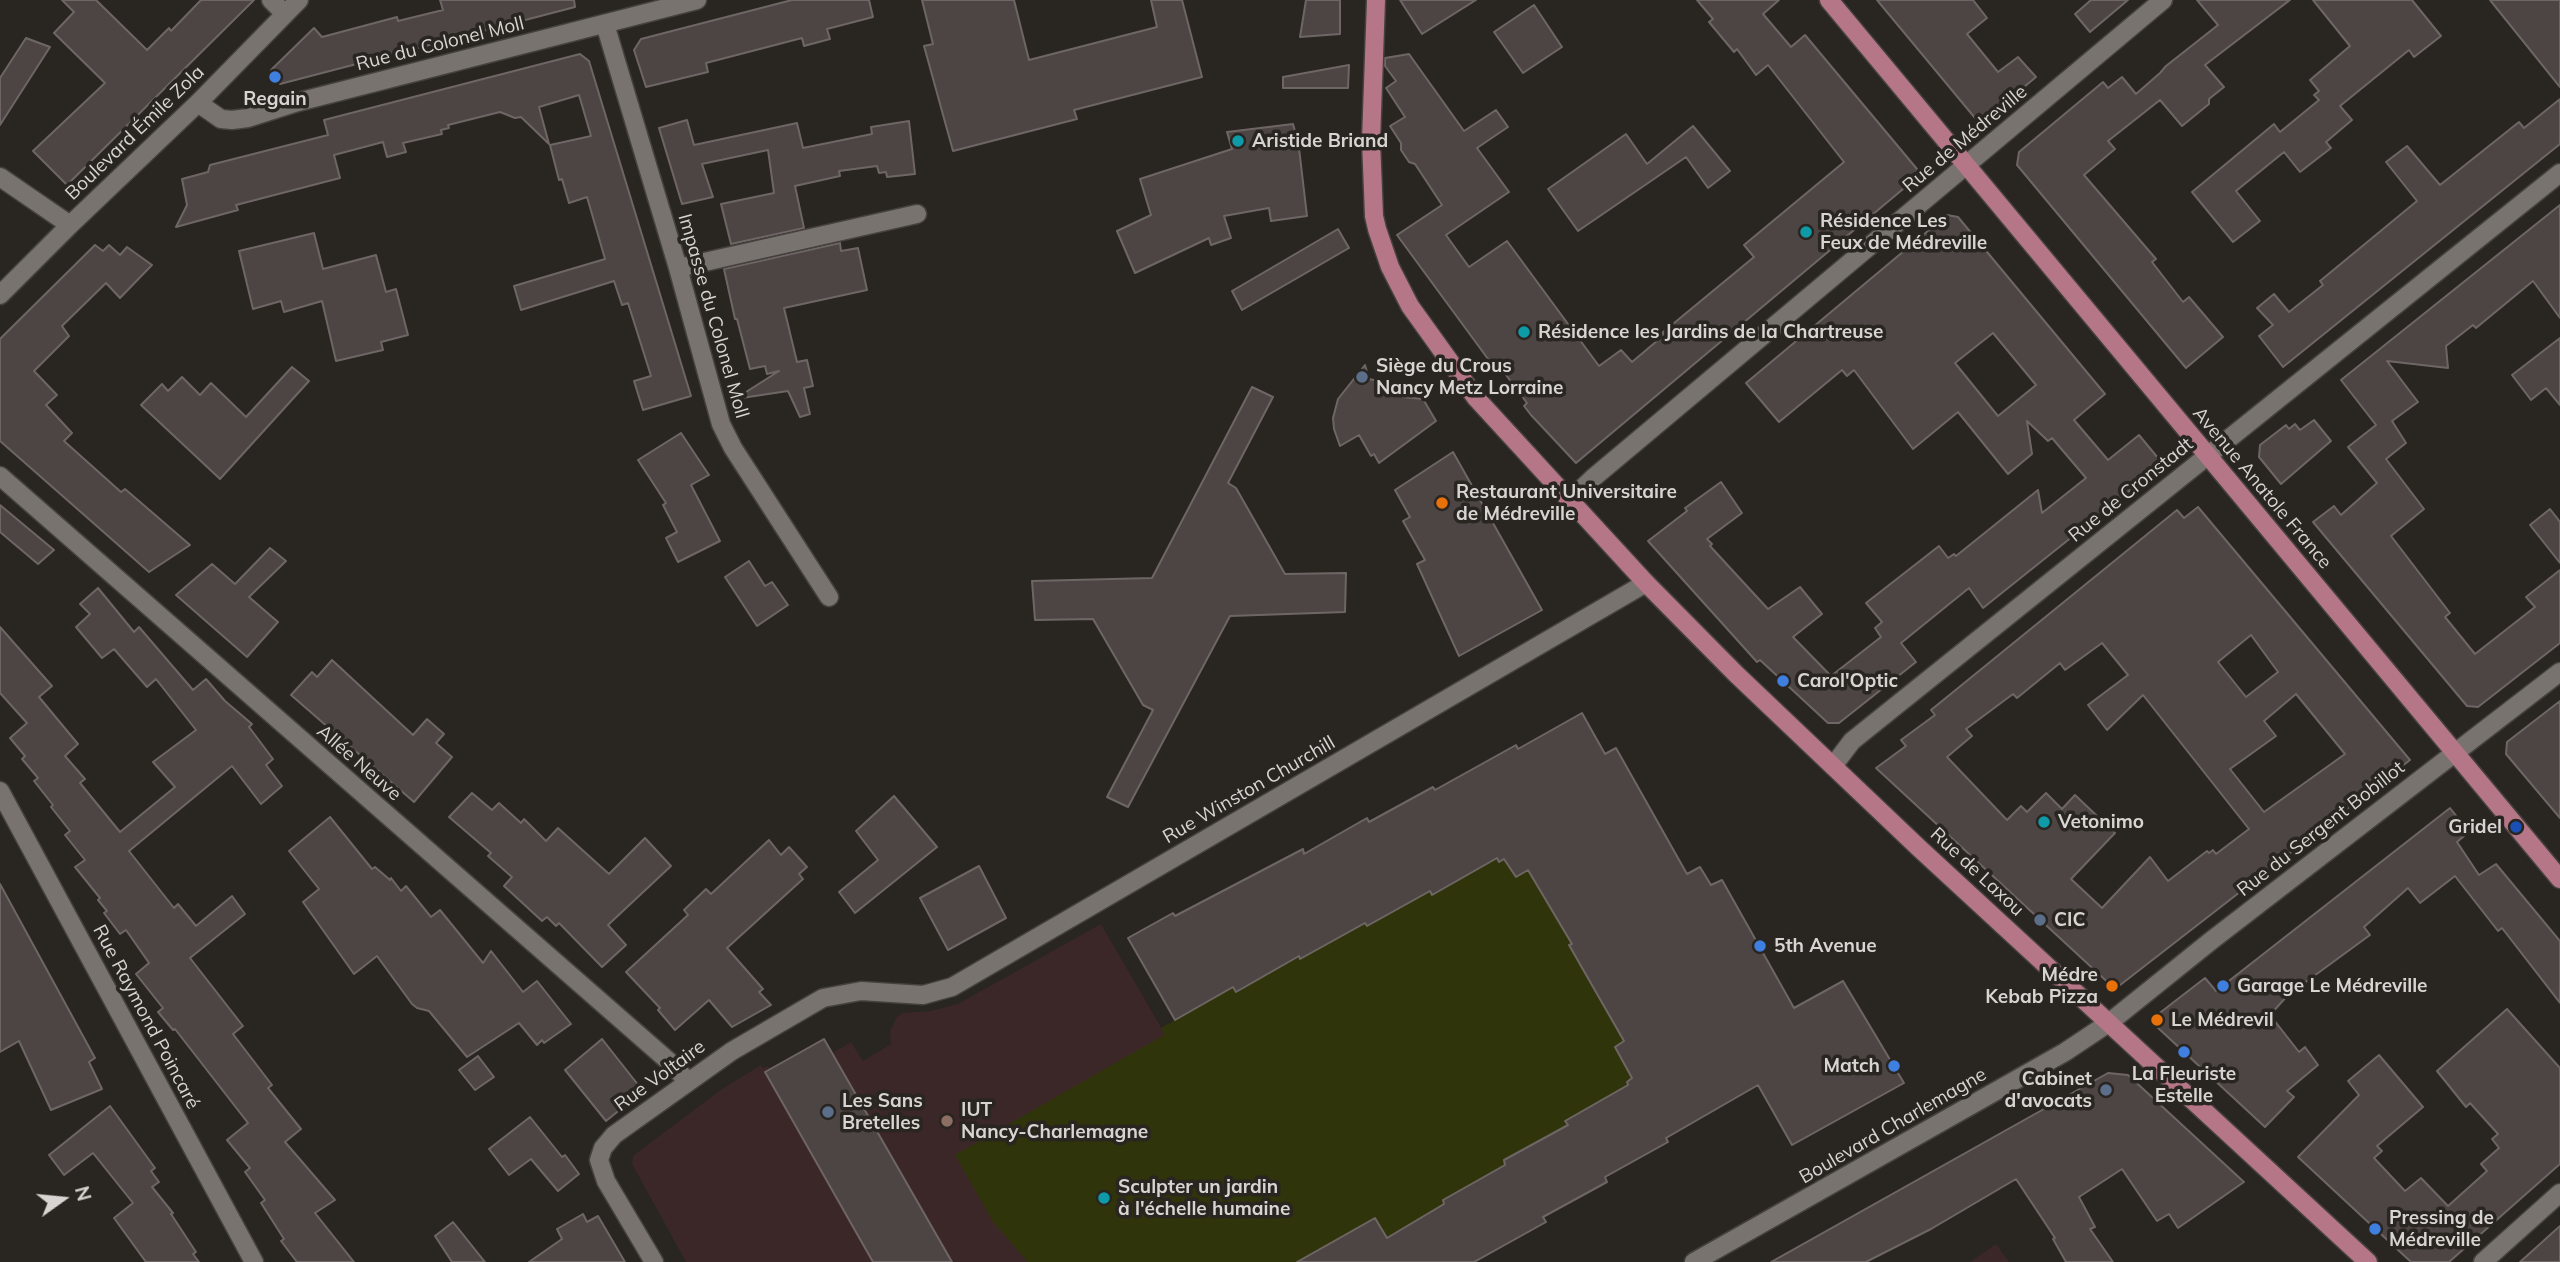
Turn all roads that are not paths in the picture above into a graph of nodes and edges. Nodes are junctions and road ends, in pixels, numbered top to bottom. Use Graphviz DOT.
graph roads {
  1 [pos="271,0"];
  2 [pos="299,0"];
  3 [pos="697,0"];
  4 [pos="1376,0"];
  5 [pos="1829,0"];
  6 [pos="2163,0"];
  7 [pos="285,14"];
  8 [pos="605,24"];
  9 [pos="198,103"];
  10 [pos="1967,165"];
  11 [pos="2560,173"];
  12 [pos="0,177"];
  13 [pos="917,214"];
  14 [pos="69,225"];
  15 [pos="678,268"];
  16 [pos="0,295"];
  17 [pos="2208,456"];
  18 [pos="0,477"];
  19 [pos="1570,500"];
  20 [pos="1646,583"];
  21 [pos="830,597"];
  22 [pos="2560,672"];
  23 [pos="2455,753"];
  24 [pos="1833,766"];
  25 [pos="0,791"];
  26 [pos="2560,879"];
  27 [pos="861,991"];
  28 [pos="2110,1022"];
  29 [pos="688,1082"];
  30 [pos="2560,1194"];
  31 [pos="254,1262"];
  32 [pos="654,1262"];
  33 [pos="1694,1262"];
  34 [pos="2368,1262"];
  35 [pos="2483,1262"];
  1 -- 7 [label="street"];
  2 -- 7 [label="street, Boulevard Émile Zola"];
  3 -- 8 [label="street, Rue du Colonel Moll"];
  4 -- 19 [label="main road, Rue de Laxou"];
  5 -- 10 [label="main road, Avenue Anatole France"];
  6 -- 10 [label="street, Rue de Médreville"];
  7 -- 9 [label="street, Boulevard Émile Zola"];
  8 -- 9 [label="street, Rue du Colonel Moll"];
  8 -- 15 [label="street, Impasse du Colonel Moll"];
  9 -- 14 [label="street, Boulevard Émile Zola"];
  10 -- 17 [label="main road, Avenue Anatole France"];
  10 -- 19 [label="street, Rue de Médreville"];
  11 -- 17 [label="street, Rue de Cronstadt"];
  12 -- 14 [label="street"];
  13 -- 15 [label="street"];
  14 -- 16 [label="street, Boulevard Émile Zola"];
  15 -- 21 [label="street, Impasse du Colonel Moll"];
  17 -- 23 [label="main road, Avenue Anatole France"];
  17 -- 24 [label="street, Rue de Cronstadt"];
  18 -- 29 [label="street, Allée Neuve"];
  19 -- 20 [label="main road, Rue de Laxou"];
  20 -- 24 [label="main road, Rue de Laxou"];
  20 -- 27 [label="street, Rue Winston Churchill"];
  22 -- 23 [label="street, Rue du Sergent Bobillot"];
  23 -- 26 [label="main road, Avenue Anatole France"];
  23 -- 28 [label="street, Rue du Sergent Bobillot"];
  24 -- 28 [label="main road, Rue de Laxou"];
  25 -- 31 [label="street, Rue Raymond Poincaré"];
  27 -- 29 [label="street, Rue Voltaire"];
  28 -- 33 [label="street, Boulevard Charlemagne"];
  28 -- 34 [label="main road, Rue de Laxou"];
  29 -- 32 [label="street, Rue Voltaire"];
  30 -- 35 [label="street"];
}
